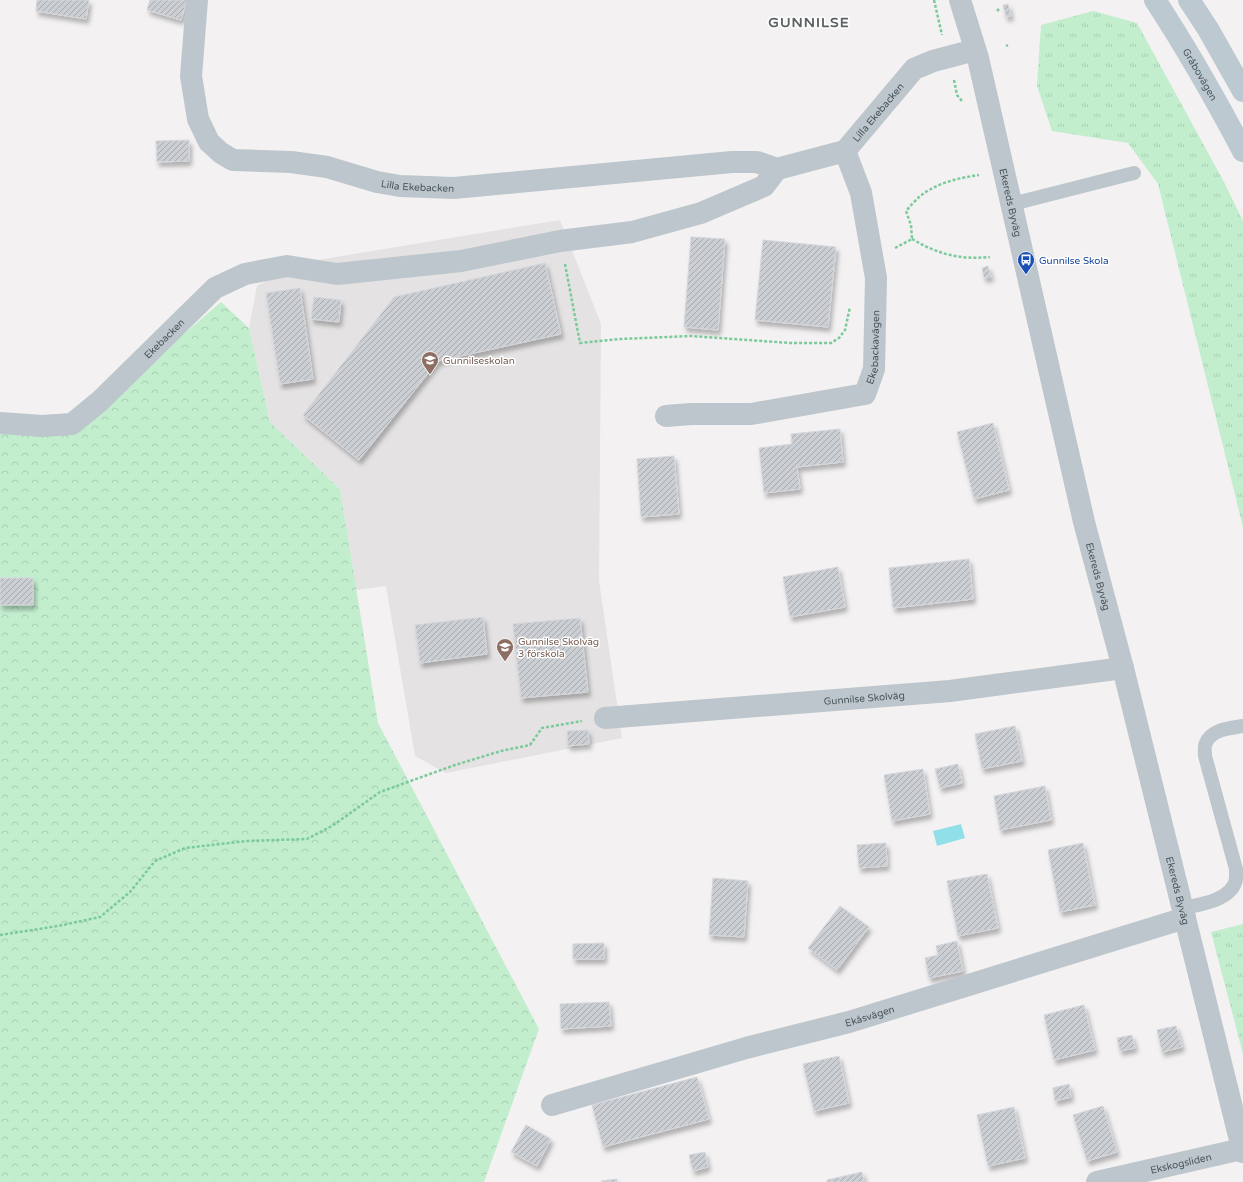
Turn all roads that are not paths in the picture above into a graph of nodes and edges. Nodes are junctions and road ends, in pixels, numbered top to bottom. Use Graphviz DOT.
graph roads {
  1 [pos="197,0"];
  2 [pos="960,0"];
  3 [pos="1155,0"];
  4 [pos="1189,0"];
  5 [pos="975,50"];
  6 [pos="1243,91"];
  7 [pos="846,151"];
  8 [pos="1243,151"];
  9 [pos="777,169"];
  10 [pos="1134,173"];
  11 [pos="1012,204"];
  12 [pos="666,416"];
  13 [pos="0,423"];
  14 [pos="1123,668"];
  15 [pos="605,718"];
  16 [pos="1243,726"];
  17 [pos="1184,913"];
  18 [pos="552,1105"];
  19 [pos="1243,1151"];
  20 [pos="1097,1182"];
  1 -- 9 [label="street, Lilla Ekebacken"];
  2 -- 5 [label="street, Ekereds Byväg"];
  3 -- 8 [label="main road, Gråbovägen"];
  4 -- 6 [label="main road"];
  5 -- 7 [label="street, Lilla Ekebacken"];
  5 -- 11 [label="street, Ekereds Byväg"];
  7 -- 9 [label="street, Lilla Ekebacken"];
  7 -- 12 [label="street, Ekebackavägen"];
  9 -- 13 [label="street, Ekebacken"];
  10 -- 11 [label="lane"];
  11 -- 14 [label="street, Ekereds Byväg"];
  14 -- 15 [label="street, Gunnilse Skolväg"];
  14 -- 17 [label="street, Ekereds Byväg"];
  16 -- 17 [label="lane"];
  17 -- 18 [label="street, Ekåsvägen"];
  17 -- 19 [label="street, Ekereds Byväg"];
  19 -- 20 [label="street, Ekskogsliden"];
}
